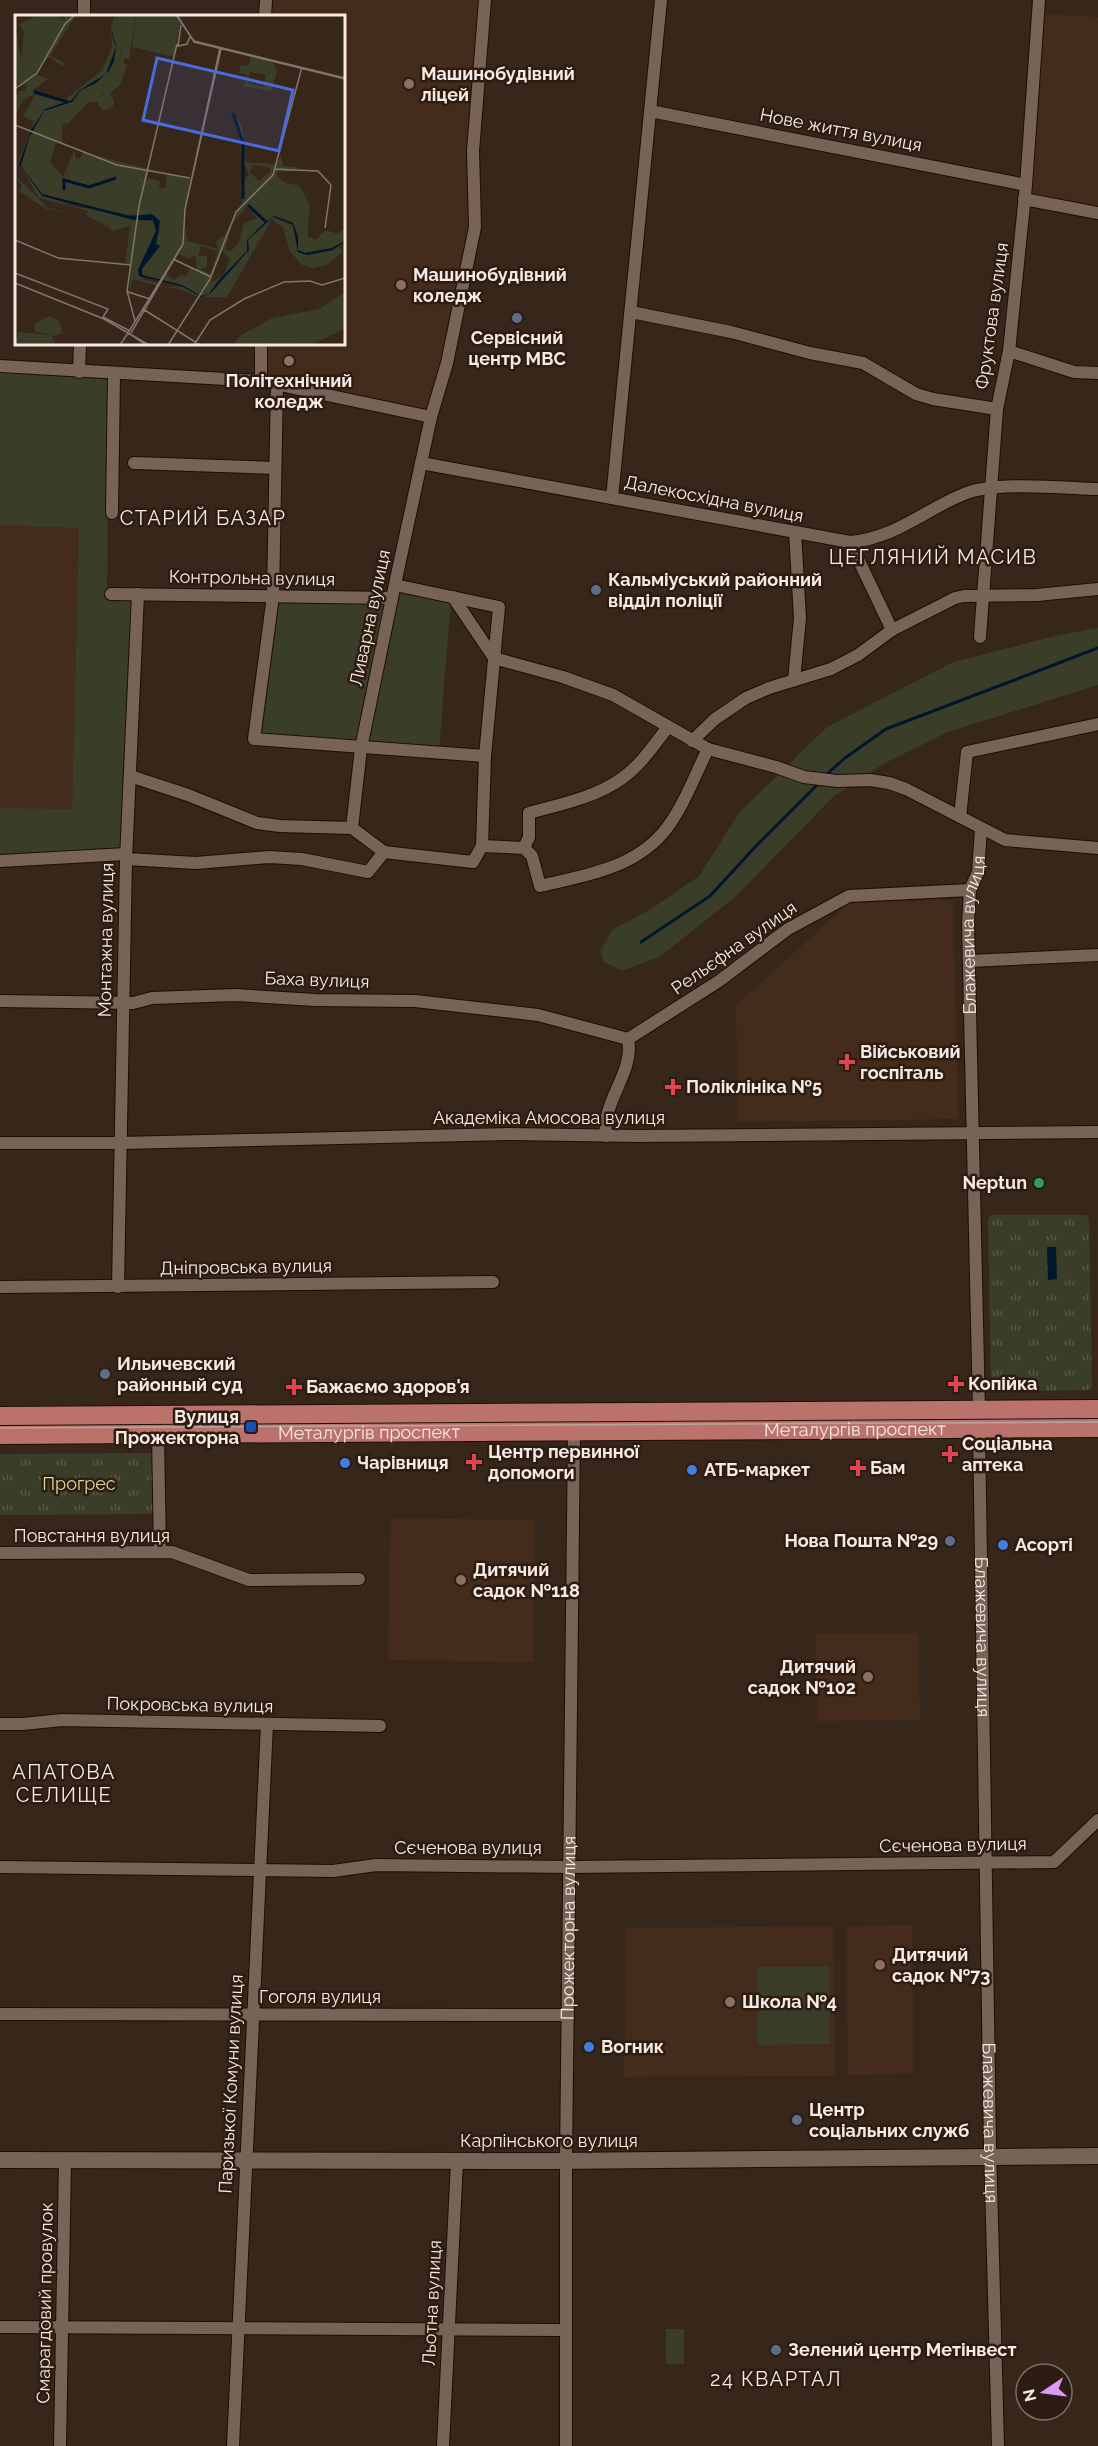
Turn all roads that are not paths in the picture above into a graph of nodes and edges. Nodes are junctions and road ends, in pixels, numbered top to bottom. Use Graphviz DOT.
graph roads {
  1 [pos="266,0"];
  2 [pos="485,0"];
  3 [pos="661,0"];
  4 [pos="1039,0"];
  5 [pos="265,15"];
  6 [pos="650,111"];
  7 [pos="1026,185"];
  8 [pos="1024,199"];
  9 [pos="1098,213"];
  10 [pos="631,312"];
  11 [pos="80,345"];
  12 [pos="261,345"];
  13 [pos="1009,351"];
  14 [pos="0,366"];
  15 [pos="80,372"];
  16 [pos="1098,373"];
  17 [pos="114,374"];
  18 [pos="261,381"];
  19 [pos="277,385"];
  20 [pos="997,408"];
  21 [pos="431,417"];
  22 [pos="134,463"];
  23 [pos="421,463"];
  24 [pos="275,468"];
  25 [pos="990,487"];
  26 [pos="1098,489"];
  27 [pos="612,498"];
  28 [pos="112,513"];
  29 [pos="795,532"];
  30 [pos="850,542"];
  31 [pos="394,585"];
  32 [pos="1098,589"];
  33 [pos="111,594"];
  34 [pos="138,594"];
  35 [pos="273,596"];
  36 [pos="985,596"];
  37 [pos="453,597"];
  38 [pos="392,598"];
  39 [pos="892,630"];
  40 [pos="980,637"];
  41 [pos="494,658"];
  42 [pos="794,680"];
  43 [pos="1098,724"];
  44 [pos="668,727"];
  45 [pos="692,741"];
  46 [pos="361,748"];
  47 [pos="708,749"];
  48 [pos="485,756"];
  49 [pos="130,776"];
  50 [pos="960,817"];
  51 [pos="352,828"];
  52 [pos="981,829"];
  53 [pos="482,846"];
  54 [pos="524,848"];
  55 [pos="1098,848"];
  56 [pos="384,852"];
  57 [pos="126,856"];
  58 [pos="0,861"];
  59 [pos="970,890"];
  60 [pos="1098,955"];
  61 [pos="969,960"];
  62 [pos="0,1001"];
  63 [pos="122,1002"];
  64 [pos="628,1039"];
  65 [pos="973,1132"];
  66 [pos="1098,1132"];
  67 [pos="606,1136"];
  68 [pos="0,1143"];
  69 [pos="121,1143"];
  70 [pos="493,1282"];
  71 [pos="0,1287"];
  72 [pos="118,1287"];
  73 [pos="1098,1409"];
  74 [pos="979,1411"];
  75 [pos="574,1412"];
  76 [pos="158,1415"];
  77 [pos="0,1416"];
  78 [pos="1098,1428"];
  79 [pos="979,1430"];
  80 [pos="574,1431"];
  81 [pos="158,1434"];
  82 [pos="0,1435"];
  83 [pos="160,1552"];
  84 [pos="0,1553"];
  85 [pos="359,1579"];
  86 [pos="0,1724"];
  87 [pos="267,1724"];
  88 [pos="380,1726"];
  89 [pos="1098,1820"];
  90 [pos="986,1863"];
  91 [pos="0,1867"];
  92 [pos="569,1867"];
  93 [pos="260,1870"];
  94 [pos="0,2014"];
  95 [pos="253,2014"];
  96 [pos="568,2015"];
  97 [pos="1098,2156"];
  98 [pos="991,2157"];
  99 [pos="0,2160"];
  100 [pos="65,2160"];
  101 [pos="245,2160"];
  102 [pos="457,2161"];
  103 [pos="566,2161"];
  104 [pos="0,2327"];
  105 [pos="62,2328"];
  106 [pos="238,2328"];
  107 [pos="449,2330"];
  108 [pos="566,2330"];
  109 [pos="60,2446"];
  110 [pos="233,2446"];
  111 [pos="443,2446"];
  112 [pos="566,2446"];
  113 [pos="998,2446"];
  1 -- 5 [label="street"];
  2 -- 21 [label="street, Ливарна вулиця"];
  3 -- 6 [label="street"];
  4 -- 7 [label="street, Фруктова вулиця"];
  6 -- 7 [label="street, Нове життя вулиця"];
  6 -- 10 [label="street"];
  7 -- 8 [label="street, Фруктова вулиця"];
  8 -- 9 [label="street"];
  8 -- 13 [label="street, Фруктова вулиця"];
  10 -- 20 [label="street"];
  10 -- 27 [label="street"];
  11 -- 15 [label="street"];
  12 -- 18 [label="street"];
  13 -- 16 [label="street"];
  13 -- 20 [label="street, Фруктова вулиця"];
  14 -- 15 [label="street"];
  15 -- 17 [label="street"];
  17 -- 18 [label="street"];
  17 -- 28 [label="street"];
  18 -- 19 [label="street"];
  19 -- 21 [label="street"];
  19 -- 24 [label="street"];
  20 -- 25 [label="street, Фруктова вулиця"];
  21 -- 23 [label="street, Ливарна вулиця"];
  22 -- 24 [label="street"];
  23 -- 27 [label="street, Далекосхідна вулиця"];
  23 -- 31 [label="street, Ливарна вулиця"];
  24 -- 35 [label="street"];
  25 -- 26 [label="street, Далекосхідна вулиця"];
  25 -- 30 [label="street, Далекосхідна вулиця"];
  25 -- 36 [label="street, Фруктова вулиця"];
  27 -- 29 [label="street, Далекосхідна вулиця"];
  29 -- 30 [label="street, Далекосхідна вулиця"];
  29 -- 42 [label="street"];
  30 -- 39 [label="street"];
  31 -- 37 [label="street"];
  31 -- 38 [label="street, Ливарна вулиця"];
  32 -- 36 [label="street"];
  33 -- 34 [label="street, Контрольна вулиця"];
  34 -- 35 [label="street, Контрольна вулиця"];
  34 -- 49 [label="street, Монтажна вулиця"];
  35 -- 38 [label="street, Контрольна вулиця"];
  35 -- 46 [label="street"];
  36 -- 39 [label="street"];
  36 -- 40 [label="street, Фруктова вулиця"];
  37 -- 41 [label="street"];
  37 -- 41 [label="street"];
  38 -- 46 [label="street, Ливарна вулиця"];
  39 -- 42 [label="street"];
  41 -- 44 [label="street"];
  41 -- 48 [label="street"];
  42 -- 45 [label="street"];
  43 -- 50 [label="street"];
  44 -- 45 [label="street"];
  44 -- 54 [label="street"];
  45 -- 47 [label="street"];
  46 -- 48 [label="street"];
  46 -- 51 [label="street, Ливарна вулиця"];
  47 -- 50 [label="street"];
  47 -- 54 [label="street"];
  48 -- 53 [label="street"];
  49 -- 51 [label="street"];
  49 -- 57 [label="street, Монтажна вулиця"];
  50 -- 52 [label="street"];
  51 -- 56 [label="street"];
  52 -- 55 [label="street"];
  52 -- 59 [label="street, Блажевича вулиця"];
  53 -- 54 [label="street"];
  53 -- 56 [label="street"];
  56 -- 57 [label="street"];
  57 -- 58 [label="street"];
  57 -- 63 [label="street, Монтажна вулиця"];
  59 -- 61 [label="street, Блажевича вулиця"];
  59 -- 64 [label="street, Рельєфна вулиця"];
  60 -- 61 [label="street"];
  61 -- 65 [label="street, Блажевича вулиця"];
  62 -- 63 [label="street, Баха вулиця"];
  63 -- 64 [label="street, Баха вулиця"];
  63 -- 69 [label="street, Монтажна вулиця"];
  64 -- 67 [label="street"];
  65 -- 66 [label="street, Академіка Амосова вулиця"];
  65 -- 67 [label="street, Академіка Амосова вулиця"];
  65 -- 74 [label="street, Блажевича вулиця"];
  67 -- 69 [label="street, Академіка Амосова вулиця"];
  68 -- 69 [label="street, Академіка Амосова вулиця"];
  69 -- 72 [label="street, Монтажна вулиця"];
  70 -- 72 [label="street, Дніпровська вулиця"];
  71 -- 72 [label="street, Дніпровська вулиця"];
  73 -- 74 [label="main road, Металургів проспект"];
  74 -- 75 [label="main road, Металургів проспект"];
  74 -- 79 [label="main road, Блажевича вулиця"];
  75 -- 76 [label="main road, Металургів проспект"];
  75 -- 80 [label="main road, Прожекторна вулиця"];
  76 -- 77 [label="main road, Металургів проспект"];
  76 -- 81 [label="main road"];
  78 -- 79 [label="main road, Металургів проспект"];
  79 -- 80 [label="main road, Металургів проспект"];
  79 -- 90 [label="street, Блажевича вулиця"];
  80 -- 81 [label="main road, Металургів проспект"];
  80 -- 92 [label="street, Прожекторна вулиця"];
  81 -- 82 [label="main road, Металургів проспект"];
  81 -- 83 [label="street"];
  83 -- 84 [label="street, Повстання вулиця"];
  83 -- 85 [label="street, Повстання вулиця"];
  86 -- 87 [label="street, Покровська вулиця"];
  87 -- 88 [label="street, Покровська вулиця"];
  87 -- 93 [label="street, Паризької Комуни вулиця"];
  89 -- 90 [label="street, Сєченова вулиця"];
  90 -- 92 [label="street, Сєченова вулиця"];
  90 -- 98 [label="street, Блажевича вулиця"];
  91 -- 93 [label="street, Сєченова вулиця"];
  92 -- 93 [label="street, Сєченова вулиця"];
  92 -- 96 [label="street, Прожекторна вулиця"];
  93 -- 95 [label="street, Паризької Комуни вулиця"];
  94 -- 95 [label="street, Гоголя вулиця"];
  95 -- 96 [label="street, Гоголя вулиця"];
  95 -- 101 [label="street, Паризької Комуни вулиця"];
  96 -- 103 [label="street, Прожекторна вулиця"];
  97 -- 98 [label="street, Карпінського вулиця"];
  98 -- 103 [label="street, Карпінського вулиця"];
  98 -- 113 [label="street, Блажевича вулиця"];
  99 -- 100 [label="street, Карпінського вулиця"];
  100 -- 101 [label="street, Карпінського вулиця"];
  100 -- 105 [label="street, Смарагдовий провулок"];
  101 -- 102 [label="street, Карпінського вулиця"];
  101 -- 106 [label="street, Паризької Комуни вулиця"];
  102 -- 103 [label="street, Карпінського вулиця"];
  102 -- 107 [label="street, Льотна вулиця"];
  103 -- 108 [label="street, Прожекторна вулиця"];
  104 -- 105 [label="street"];
  105 -- 106 [label="street"];
  105 -- 109 [label="street, Смарагдовий провулок"];
  106 -- 107 [label="street"];
  106 -- 110 [label="street, Паризької Комуни вулиця"];
  107 -- 108 [label="street"];
  107 -- 111 [label="street, Льотна вулиця"];
  108 -- 112 [label="street, Прожекторна вулиця"];
}
